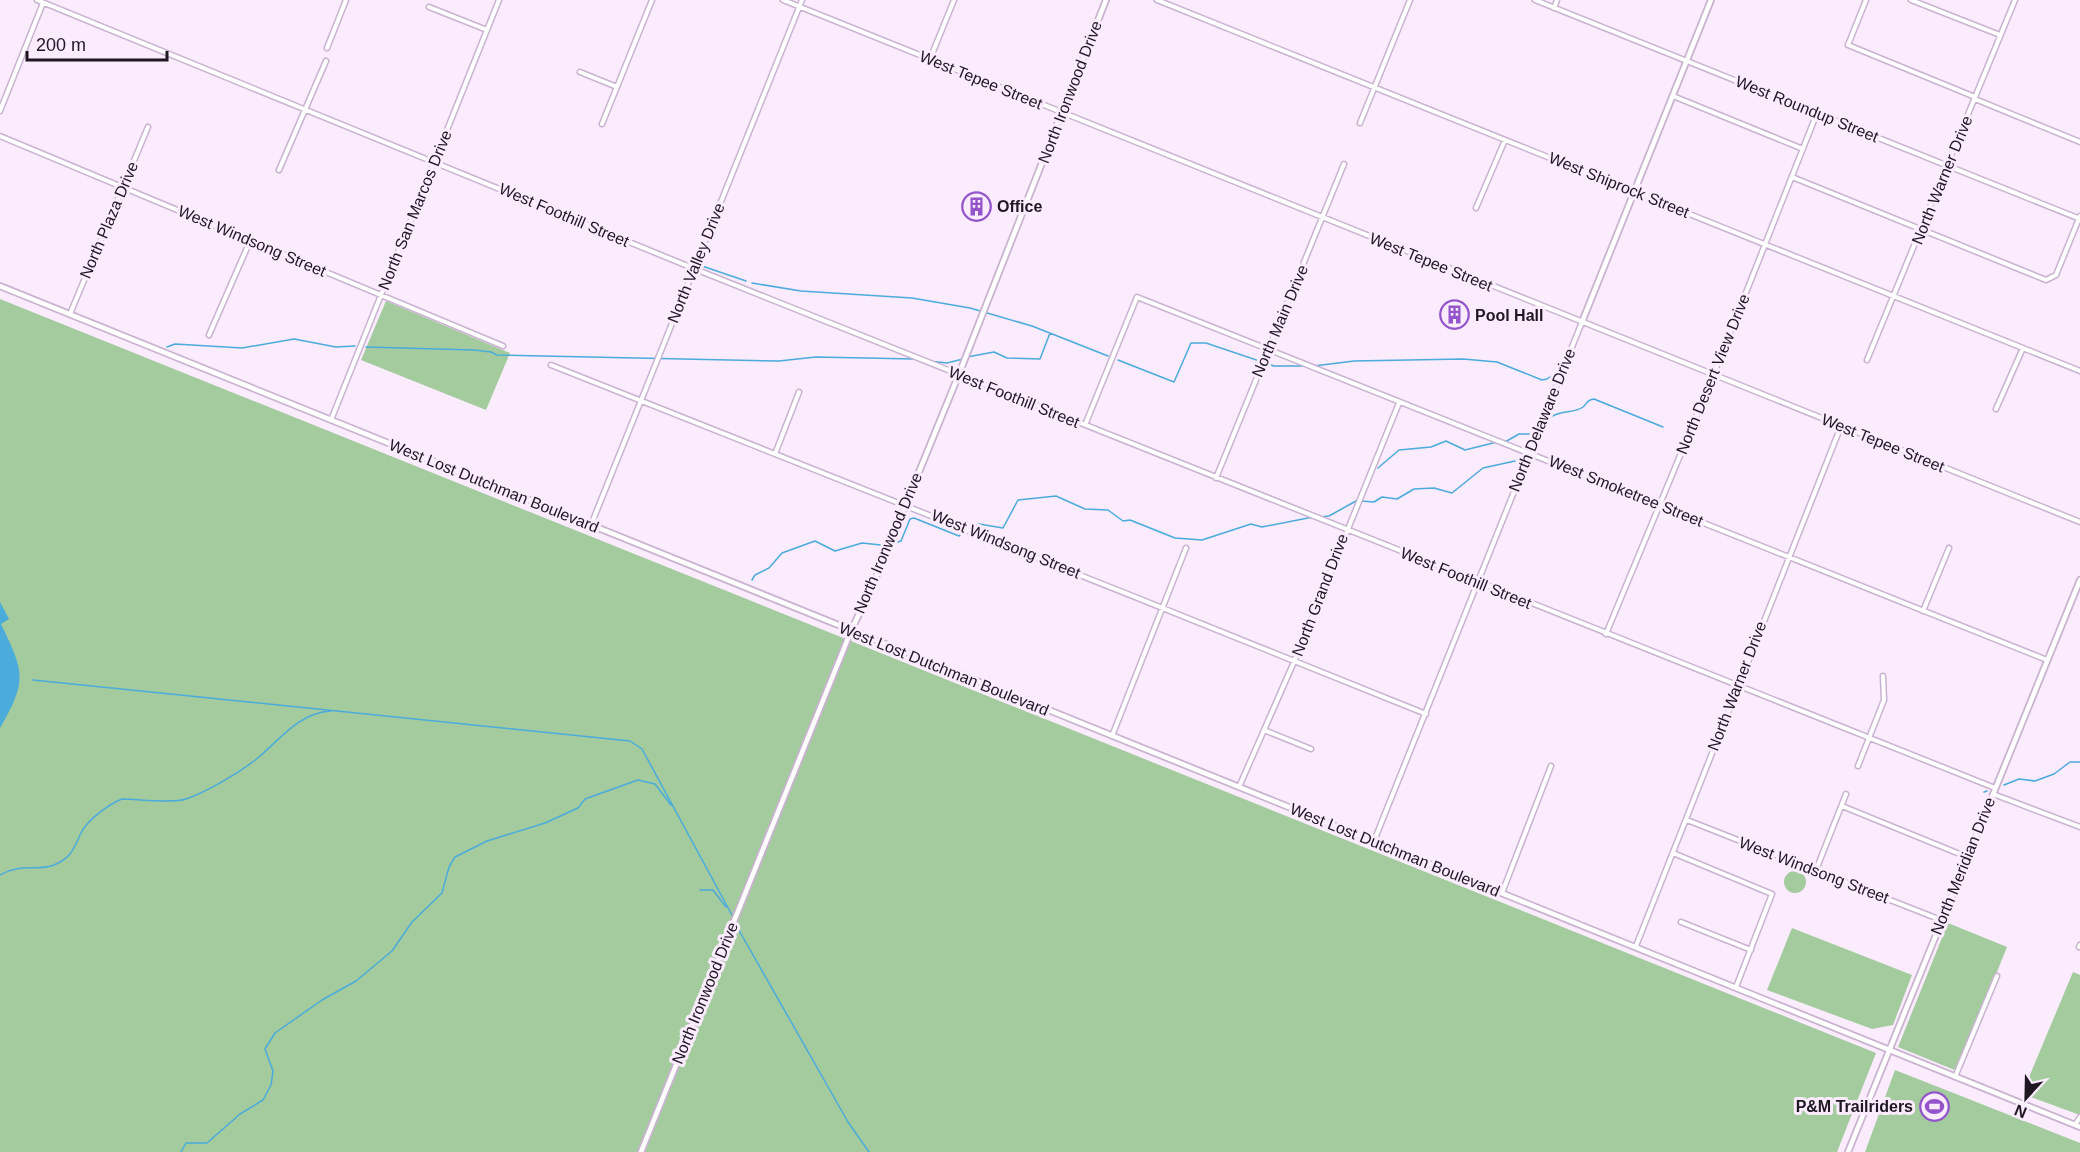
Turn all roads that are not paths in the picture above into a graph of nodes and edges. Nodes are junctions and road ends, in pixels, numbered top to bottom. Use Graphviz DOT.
graph roads {
  1 [pos="36,0"];
  2 [pos="346,0"];
  3 [pos="499,0"];
  4 [pos="652,0"];
  5 [pos="783,0"];
  6 [pos="802,0"];
  7 [pos="954,0"];
  8 [pos="1106,0"];
  9 [pos="1157,0"];
  10 [pos="1410,0"];
  11 [pos="1534,0"];
  12 [pos="1557,0"];
  13 [pos="1711,0"];
  14 [pos="1866,0"];
  15 [pos="1911,0"];
  16 [pos="2015,0"];
  17 [pos="43,3"];
  18 [pos="429,7"];
  19 [pos="800,7"];
  20 [pos="1554,8"];
  21 [pos="487,30"];
  22 [pos="2000,36"];
  23 [pos="327,48"];
  24 [pos="930,59"];
  25 [pos="326,61"];
  26 [pos="1687,61"];
  27 [pos="580,72"];
  28 [pos="616,87"];
  29 [pos="1374,87"];
  30 [pos="1673,96"];
  31 [pos="1975,98"];
  32 [pos="305,109"];
  33 [pos="0,111"];
  34 [pos="1060,112"];
  35 [pos="1817,113"];
  36 [pos="1360,123"];
  37 [pos="602,124"];
  38 [pos="148,127"];
  39 [pos="0,136"];
  40 [pos="1505,140"];
  41 [pos="2080,142"];
  42 [pos="1803,149"];
  43 [pos="434,162"];
  44 [pos="1344,164"];
  45 [pos="1948,166"];
  46 [pos="279,170"];
  47 [pos="1792,177"];
  48 [pos="123,186"];
  49 [pos="1634,191"];
  50 [pos="1476,208"];
  51 [pos="1323,218"];
  52 [pos="2080,218"];
  53 [pos="1922,230"];
  54 [pos="250,241"];
  55 [pos="1765,244"];
  56 [pos="694,269"];
  57 [pos="0,286"];
  58 [pos="381,294"];
  59 [pos="1894,296"];
  60 [pos="70,314"];
  61 [pos="1582,322"];
  62 [pos="209,335"];
  63 [pos="503,346"];
  64 [pos="2023,348"];
  65 [pos="1267,350"];
  66 [pos="1868,360"];
  67 [pos="551,364"];
  68 [pos="2080,371"];
  69 [pos="959,374"];
  70 [pos="1714,375"];
  71 [pos="799,392"];
  72 [pos="641,400"];
  73 [pos="1398,403"];
  74 [pos="1996,409"];
  75 [pos="330,420"];
  76 [pos="1085,426"];
  77 [pos="1841,426"];
  78 [pos="1529,453"];
  79 [pos="775,454"];
  80 [pos="1216,478"];
  81 [pos="906,505"];
  82 [pos="1661,505"];
  83 [pos="2080,522"];
  84 [pos="591,526"];
  85 [pos="1345,530"];
  86 [pos="1949,548"];
  87 [pos="1186,549"];
  88 [pos="1788,556"];
  89 [pos="2080,580"];
  90 [pos="1477,583"];
  91 [pos="1164,608"];
  92 [pos="1923,610"];
  93 [pos="851,631"];
  94 [pos="1606,634"];
  95 [pos="1294,660"];
  96 [pos="2047,660"];
  97 [pos="1883,676"];
  98 [pos="1736,687"];
  99 [pos="1426,714"];
  100 [pos="1264,730"];
  101 [pos="1112,736"];
  102 [pos="1868,739"];
  103 [pos="1311,749"];
  104 [pos="1551,766"];
  105 [pos="1858,766"];
  106 [pos="1239,787"];
  107 [pos="1994,791"];
  108 [pos="1846,794"];
  109 [pos="1842,806"];
  110 [pos="1686,820"];
  111 [pos="2080,827"];
  112 [pos="1374,841"];
  113 [pos="1673,853"];
  114 [pos="1967,857"];
  115 [pos="1816,870"];
  116 [pos="1502,892"];
  117 [pos="1941,920"];
  118 [pos="1681,922"];
  119 [pos="1636,946"];
  120 [pos="1751,950"];
  121 [pos="1996,976"];
  122 [pos="1736,987"];
  123 [pos="1889,1051"];
  124 [pos="1955,1077"];
  125 [pos="2080,1117"];
  126 [pos="2078,1126"];
  127 [pos="641,1152"];
  128 [pos="1848,1152"];
  1 -- 17 [label="street, West Foothill Street"];
  2 -- 23 [label="street"];
  3 -- 21 [label="street, North San Marcos Drive"];
  4 -- 28 [label="street"];
  5 -- 19 [label="street, West Tepee Street"];
  6 -- 19 [label="street, North Valley Drive"];
  7 -- 24 [label="street"];
  8 -- 34 [label="street, North Ironwood Drive"];
  9 -- 29 [label="street, West Shiprock Street"];
  10 -- 29 [label="street"];
  11 -- 20 [label="street, West Roundup Street"];
  12 -- 20 [label="street"];
  13 -- 26 [label="street, North Delaware Drive"];
  14 -- 31 [label="street"];
  15 -- 22 [label="street"];
  16 -- 22 [label="street, North Warner Drive"];
  17 -- 32 [label="street, West Foothill Street"];
  17 -- 33 [label="street"];
  18 -- 21 [label="street"];
  19 -- 24 [label="street, West Tepee Street"];
  19 -- 56 [label="street, North Valley Drive"];
  20 -- 26 [label="street, West Roundup Street"];
  21 -- 43 [label="street, North San Marcos Drive"];
  22 -- 31 [label="street, North Warner Drive"];
  24 -- 34 [label="street, West Tepee Street"];
  25 -- 32 [label="street"];
  26 -- 30 [label="street, North Delaware Drive"];
  26 -- 35 [label="street, West Roundup Street"];
  27 -- 28 [label="street"];
  28 -- 37 [label="street"];
  29 -- 36 [label="street"];
  29 -- 40 [label="street, West Shiprock Street"];
  30 -- 42 [label="street"];
  30 -- 49 [label="street, North Delaware Drive"];
  31 -- 41 [label="street"];
  31 -- 45 [label="street, North Warner Drive"];
  32 -- 43 [label="street, West Foothill Street"];
  32 -- 46 [label="street"];
  34 -- 51 [label="street, West Tepee Street"];
  34 -- 69 [label="street, North Ironwood Drive"];
  35 -- 42 [label="street, North Desert View Drive"];
  35 -- 45 [label="street, West Roundup Street"];
  38 -- 48 [label="street, North Plaza Drive"];
  39 -- 48 [label="street, West Windsong Street"];
  40 -- 49 [label="street, West Shiprock Street"];
  40 -- 50 [label="street"];
  42 -- 47 [label="street, North Desert View Drive"];
  43 -- 56 [label="street, West Foothill Street"];
  43 -- 58 [label="street, North San Marcos Drive"];
  44 -- 51 [label="street, North Main Drive"];
  45 -- 52 [label="street, West Roundup Street"];
  45 -- 53 [label="street, North Warner Drive"];
  47 -- 53 [label="street"];
  47 -- 55 [label="street, North Desert View Drive"];
  48 -- 54 [label="street, West Windsong Street"];
  48 -- 60 [label="street, North Plaza Drive"];
  49 -- 55 [label="street, West Shiprock Street"];
  49 -- 61 [label="street, North Delaware Drive"];
  51 -- 61 [label="street, West Tepee Street"];
  51 -- 65 [label="street, North Main Drive"];
  52 -- 53 [label="street"];
  53 -- 59 [label="street, North Warner Drive"];
  54 -- 58 [label="street, West Windsong Street"];
  54 -- 62 [label="street"];
  55 -- 59 [label="street, West Shiprock Street"];
  55 -- 70 [label="street, North Desert View Drive"];
  56 -- 69 [label="street, West Foothill Street"];
  56 -- 72 [label="street, North Valley Drive"];
  57 -- 60 [label="street, West Lost Dutchman Boulevard"];
  58 -- 63 [label="street, West Windsong Street"];
  58 -- 75 [label="street, North San Marcos Drive"];
  59 -- 64 [label="street, West Shiprock Street"];
  59 -- 66 [label="street, North Warner Drive"];
  60 -- 75 [label="street, West Lost Dutchman Boulevard"];
  61 -- 70 [label="street, West Tepee Street"];
  61 -- 78 [label="street, North Delaware Drive"];
  64 -- 68 [label="street, West Shiprock Street"];
  64 -- 74 [label="street"];
  65 -- 73 [label="street, West Smoketree Street"];
  65 -- 76 [label="street, West Smoketree Street"];
  65 -- 80 [label="street, North Main Drive"];
  67 -- 72 [label="street, West Windsong Street"];
  69 -- 76 [label="street, West Foothill Street"];
  69 -- 81 [label="street, North Ironwood Drive"];
  70 -- 77 [label="street, West Tepee Street"];
  70 -- 82 [label="street, North Desert View Drive"];
  71 -- 79 [label="street"];
  72 -- 79 [label="street, West Windsong Street"];
  72 -- 84 [label="street, North Valley Drive"];
  73 -- 78 [label="street, West Smoketree Street"];
  73 -- 85 [label="street, North Grand Drive"];
  75 -- 84 [label="street, West Lost Dutchman Boulevard"];
  76 -- 80 [label="street, West Foothill Street"];
  77 -- 83 [label="street, West Tepee Street"];
  77 -- 88 [label="street, North Warner Drive"];
  78 -- 82 [label="street, West Smoketree Street"];
  78 -- 90 [label="street, North Delaware Drive"];
  79 -- 81 [label="street, West Windsong Street"];
  80 -- 85 [label="street, West Foothill Street"];
  81 -- 91 [label="street, West Windsong Street"];
  81 -- 93 [label="street, North Ironwood Drive"];
  82 -- 88 [label="street, West Smoketree Street"];
  82 -- 94 [label="street, North Desert View Drive"];
  84 -- 93 [label="street, West Lost Dutchman Boulevard"];
  85 -- 90 [label="street, West Foothill Street"];
  85 -- 95 [label="street, North Grand Drive"];
  86 -- 92 [label="street"];
  87 -- 91 [label="street"];
  88 -- 92 [label="street, West Smoketree Street"];
  88 -- 98 [label="street, North Warner Drive"];
  89 -- 96 [label="street, North Meridian Drive"];
  90 -- 94 [label="street, West Foothill Street"];
  90 -- 99 [label="street, North Delaware Drive"];
  91 -- 95 [label="street, West Windsong Street"];
  91 -- 101 [label="street"];
  92 -- 96 [label="street, West Smoketree Street"];
  93 -- 101 [label="street, West Lost Dutchman Boulevard"];
  93 -- 127 [label="street, North Ironwood Drive"];
  94 -- 98 [label="street, West Foothill Street"];
  95 -- 99 [label="street, West Windsong Street"];
  95 -- 100 [label="street, North Grand Drive"];
  96 -- 107 [label="street, North Meridian Drive"];
  97 -- 102 [label="street"];
  98 -- 102 [label="street, West Foothill Street"];
  98 -- 110 [label="street, North Warner Drive"];
  99 -- 112 [label="street, North Delaware Drive"];
  100 -- 103 [label="street"];
  100 -- 106 [label="street, North Grand Drive"];
  101 -- 106 [label="street, West Lost Dutchman Boulevard"];
  102 -- 105 [label="street"];
  102 -- 107 [label="street, West Foothill Street"];
  104 -- 116 [label="street"];
  106 -- 112 [label="street, West Lost Dutchman Boulevard"];
  107 -- 111 [label="street, West Foothill Street"];
  107 -- 114 [label="street, North Meridian Drive"];
  108 -- 109 [label="street"];
  109 -- 114 [label="street"];
  109 -- 115 [label="street"];
  110 -- 113 [label="street, North Warner Drive"];
  110 -- 115 [label="street, West Windsong Street"];
  112 -- 116 [label="street, West Lost Dutchman Boulevard"];
  113 -- 119 [label="street, North Warner Drive"];
  113 -- 120 [label="street"];
  114 -- 117 [label="street, North Meridian Drive"];
  115 -- 117 [label="street, West Windsong Street"];
  116 -- 119 [label="street, West Lost Dutchman Boulevard"];
  117 -- 123 [label="street, North Meridian Drive"];
  118 -- 120 [label="street"];
  119 -- 122 [label="street, West Lost Dutchman Boulevard"];
  120 -- 122 [label="street"];
  121 -- 124 [label="street"];
  122 -- 123 [label="street, West Lost Dutchman Boulevard"];
  123 -- 124 [label="street, West Lost Dutchman Boulevard"];
  123 -- 128 [label="street, North Meridian Drive"];
  124 -- 126 [label="street, West Lost Dutchman Boulevard"];
  125 -- 126 [label="street"];
}
